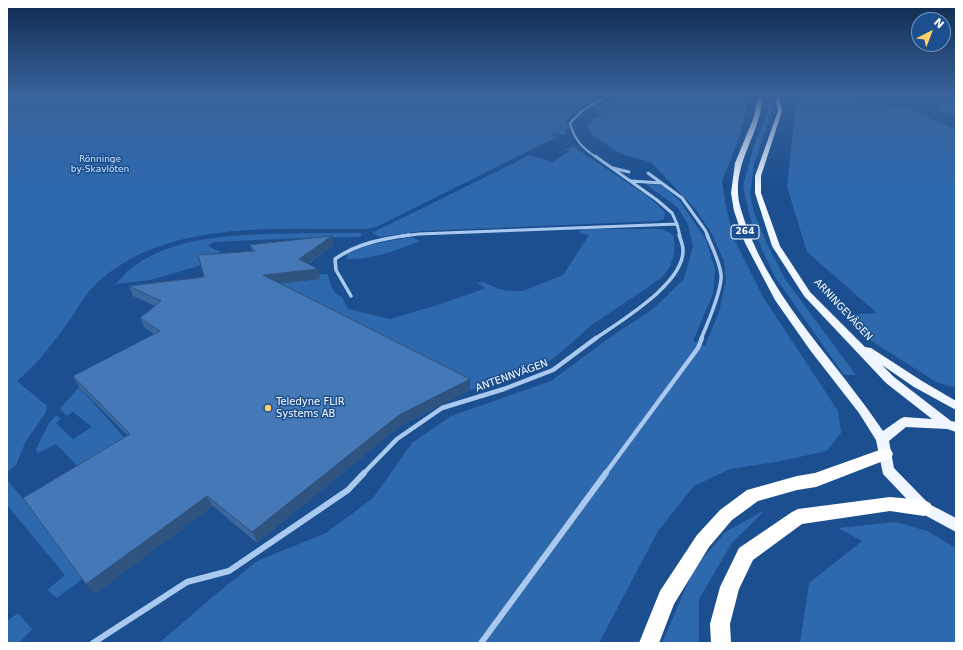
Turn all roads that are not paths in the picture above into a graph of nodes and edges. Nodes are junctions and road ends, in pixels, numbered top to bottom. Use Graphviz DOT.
graph roads {
  1 [pos="571,126"];
  2 [pos="753,126"];
  3 [pos="775,126"];
  4 [pos="611,167"];
  5 [pos="629,172"];
  6 [pos="648,173"];
  7 [pos="631,181"];
  8 [pos="663,183"];
  9 [pos="677,224"];
  10 [pos="351,296"];
  11 [pos="850,339"];
  12 [pos="956,406"];
  13 [pos="951,426"];
  14 [pos="883,446"];
  15 [pos="924,508"];
  16 [pos="956,525"];
  17 [pos="93,643"];
  18 [pos="481,643"];
  19 [pos="650,643"];
  20 [pos="721,643"];
  1 -- 4 [label="street, ANTENNVÄGEN"];
  2 -- 14 [label="main road, 264"];
  3 -- 11 [label="main road, ARNINGEVÄGEN / 264"];
  4 -- 5 [label="street, ANTENNVÄGEN"];
  4 -- 7 [label="street, ANTENNVÄGEN"];
  6 -- 8 [label="street"];
  7 -- 8 [label="street"];
  7 -- 9 [label="street, ANTENNVÄGEN"];
  8 -- 18 [label="street"];
  9 -- 10 [label="street"];
  9 -- 17 [label="street, ANTENNVÄGEN"];
  11 -- 12 [label="main road"];
  11 -- 13 [label="main road, ARNINGEVÄGEN / 264"];
  13 -- 14 [label="main road, ARNINGEVÄGEN / 264"];
  14 -- 15 [label="main road, 264"];
  14 -- 19 [label="highway"];
  15 -- 16 [label="main road, 264"];
  15 -- 20 [label="highway"];
}
